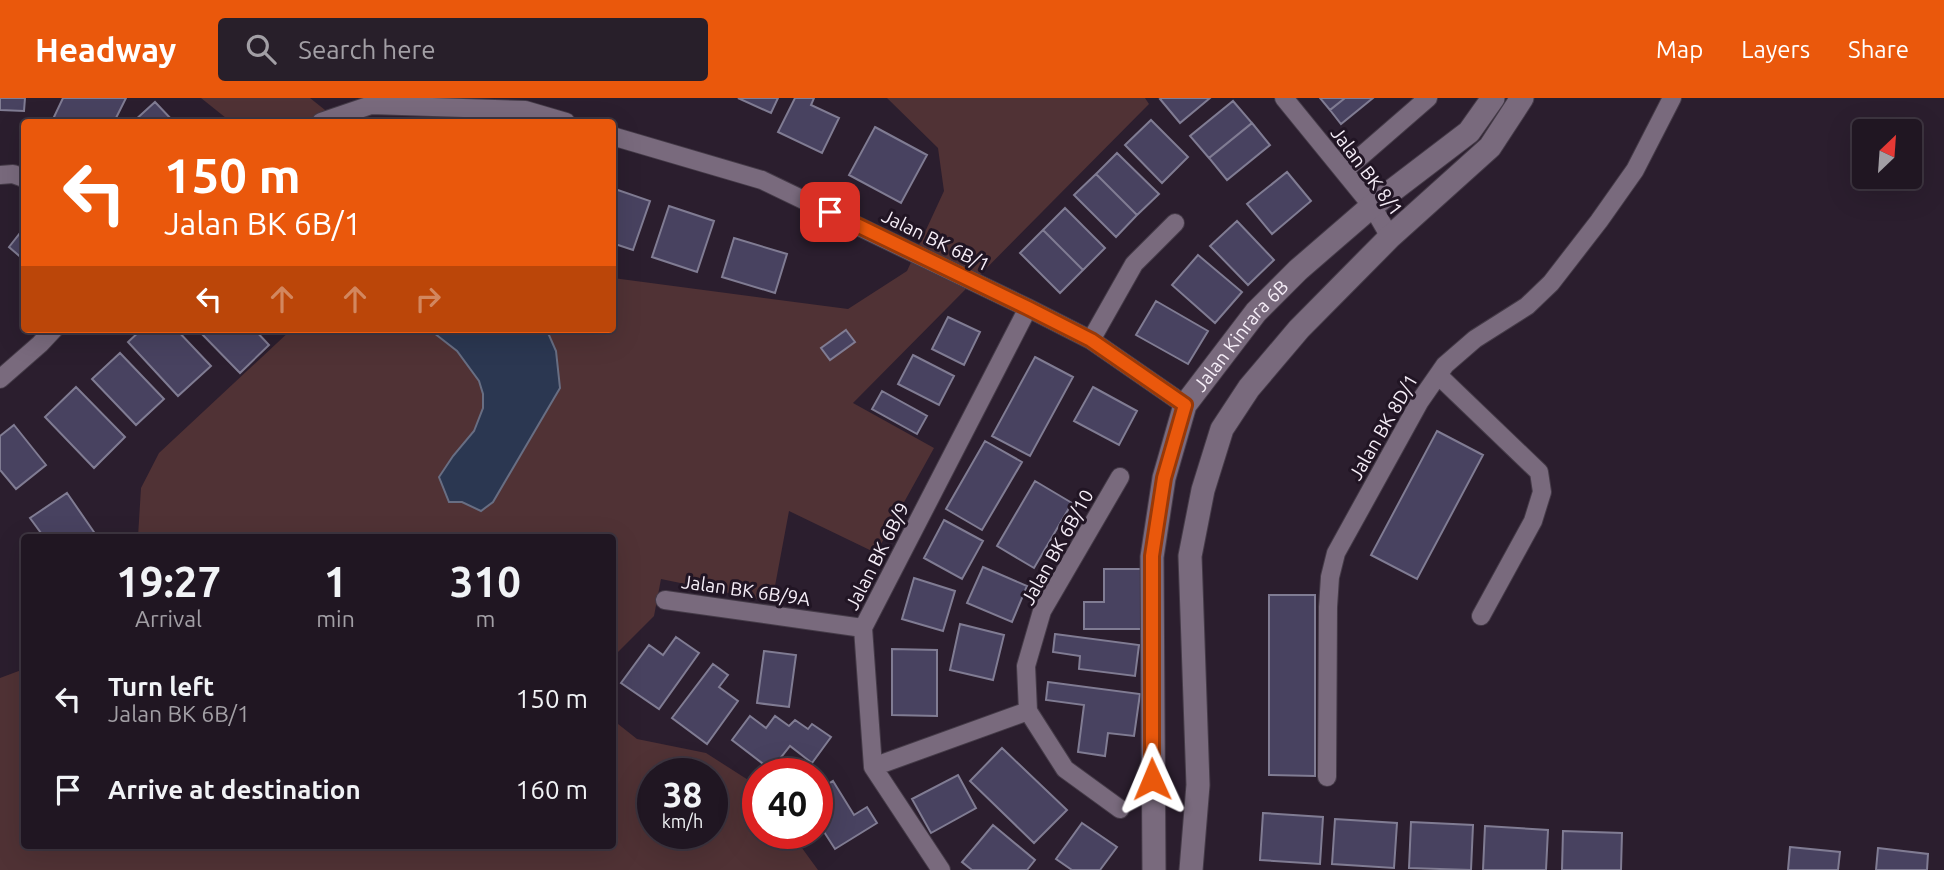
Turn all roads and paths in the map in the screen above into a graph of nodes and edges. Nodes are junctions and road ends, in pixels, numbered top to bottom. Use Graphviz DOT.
graph roads {
  1 [pos="1284,98"];
  2 [pos="1428,98"];
  3 [pos="1493,98"];
  4 [pos="1522,98"];
  5 [pos="1672,98"];
  6 [pos="370,102"];
  7 [pos="527,104"];
  8 [pos="328,119"];
  9 [pos="560,119"];
  10 [pos="616,137"];
  11 [pos="1344,171"];
  12 [pos="0,174"];
  13 [pos="21,177"];
  14 [pos="1372,206"];
  15 [pos="1175,223"];
  16 [pos="1390,237"];
  17 [pos="1028,308"];
  18 [pos="50,333"];
  19 [pos="1091,340"];
  20 [pos="1438,375"];
  21 [pos="0,379"];
  22 [pos="1185,405"];
  23 [pos="1120,477"];
  24 [pos="665,600"];
  25 [pos="1481,616"];
  26 [pos="863,628"];
  27 [pos="1028,711"];
  28 [pos="873,767"];
  29 [pos="1327,776"];
  30 [pos="1120,809"];
  31 [pos="941,870"];
  32 [pos="1154,870"];
  33 [pos="1191,870"];
  1 -- 11 [label="street, Jalan BK 8/1"];
  2 -- 11 [label="street"];
  3 -- 14 [label="street, Jalan Kinrara 6B"];
  4 -- 16 [label="street, Jalan Kinrara 6B"];
  5 -- 20 [label="street, Jalan BK 8D/1"];
  6 -- 7 [label="street"];
  6 -- 8 [label="street"];
  7 -- 9 [label="street"];
  10 -- 17 [label="street, Jalan BK 6B/1"];
  11 -- 14 [label="street, Jalan BK 8/1"];
  12 -- 13 [label="street"];
  14 -- 16 [label="street, Jalan BK 8/1"];
  14 -- 22 [label="street, Jalan Kinrara 6B"];
  15 -- 19 [label="street"];
  16 -- 33 [label="street, Jalan Kinrara 6B"];
  17 -- 19 [label="street, Jalan BK 6B/1"];
  17 -- 26 [label="street, Jalan BK 6B/9"];
  18 -- 21 [label="street"];
  19 -- 22 [label="street, Jalan BK 6B/1"];
  20 -- 25 [label="street"];
  20 -- 29 [label="street, Jalan BK 8D/1"];
  22 -- 32 [label="street, Jalan Kinrara 6B"];
  23 -- 27 [label="street, Jalan BK 6B/10"];
  24 -- 26 [label="street, Jalan BK 6B/9A"];
  26 -- 28 [label="street, Jalan BK 6B/9"];
  27 -- 28 [label="street"];
  27 -- 30 [label="street, Jalan BK 6B/10"];
  28 -- 31 [label="street, Jalan BK 6B/9"];
}
